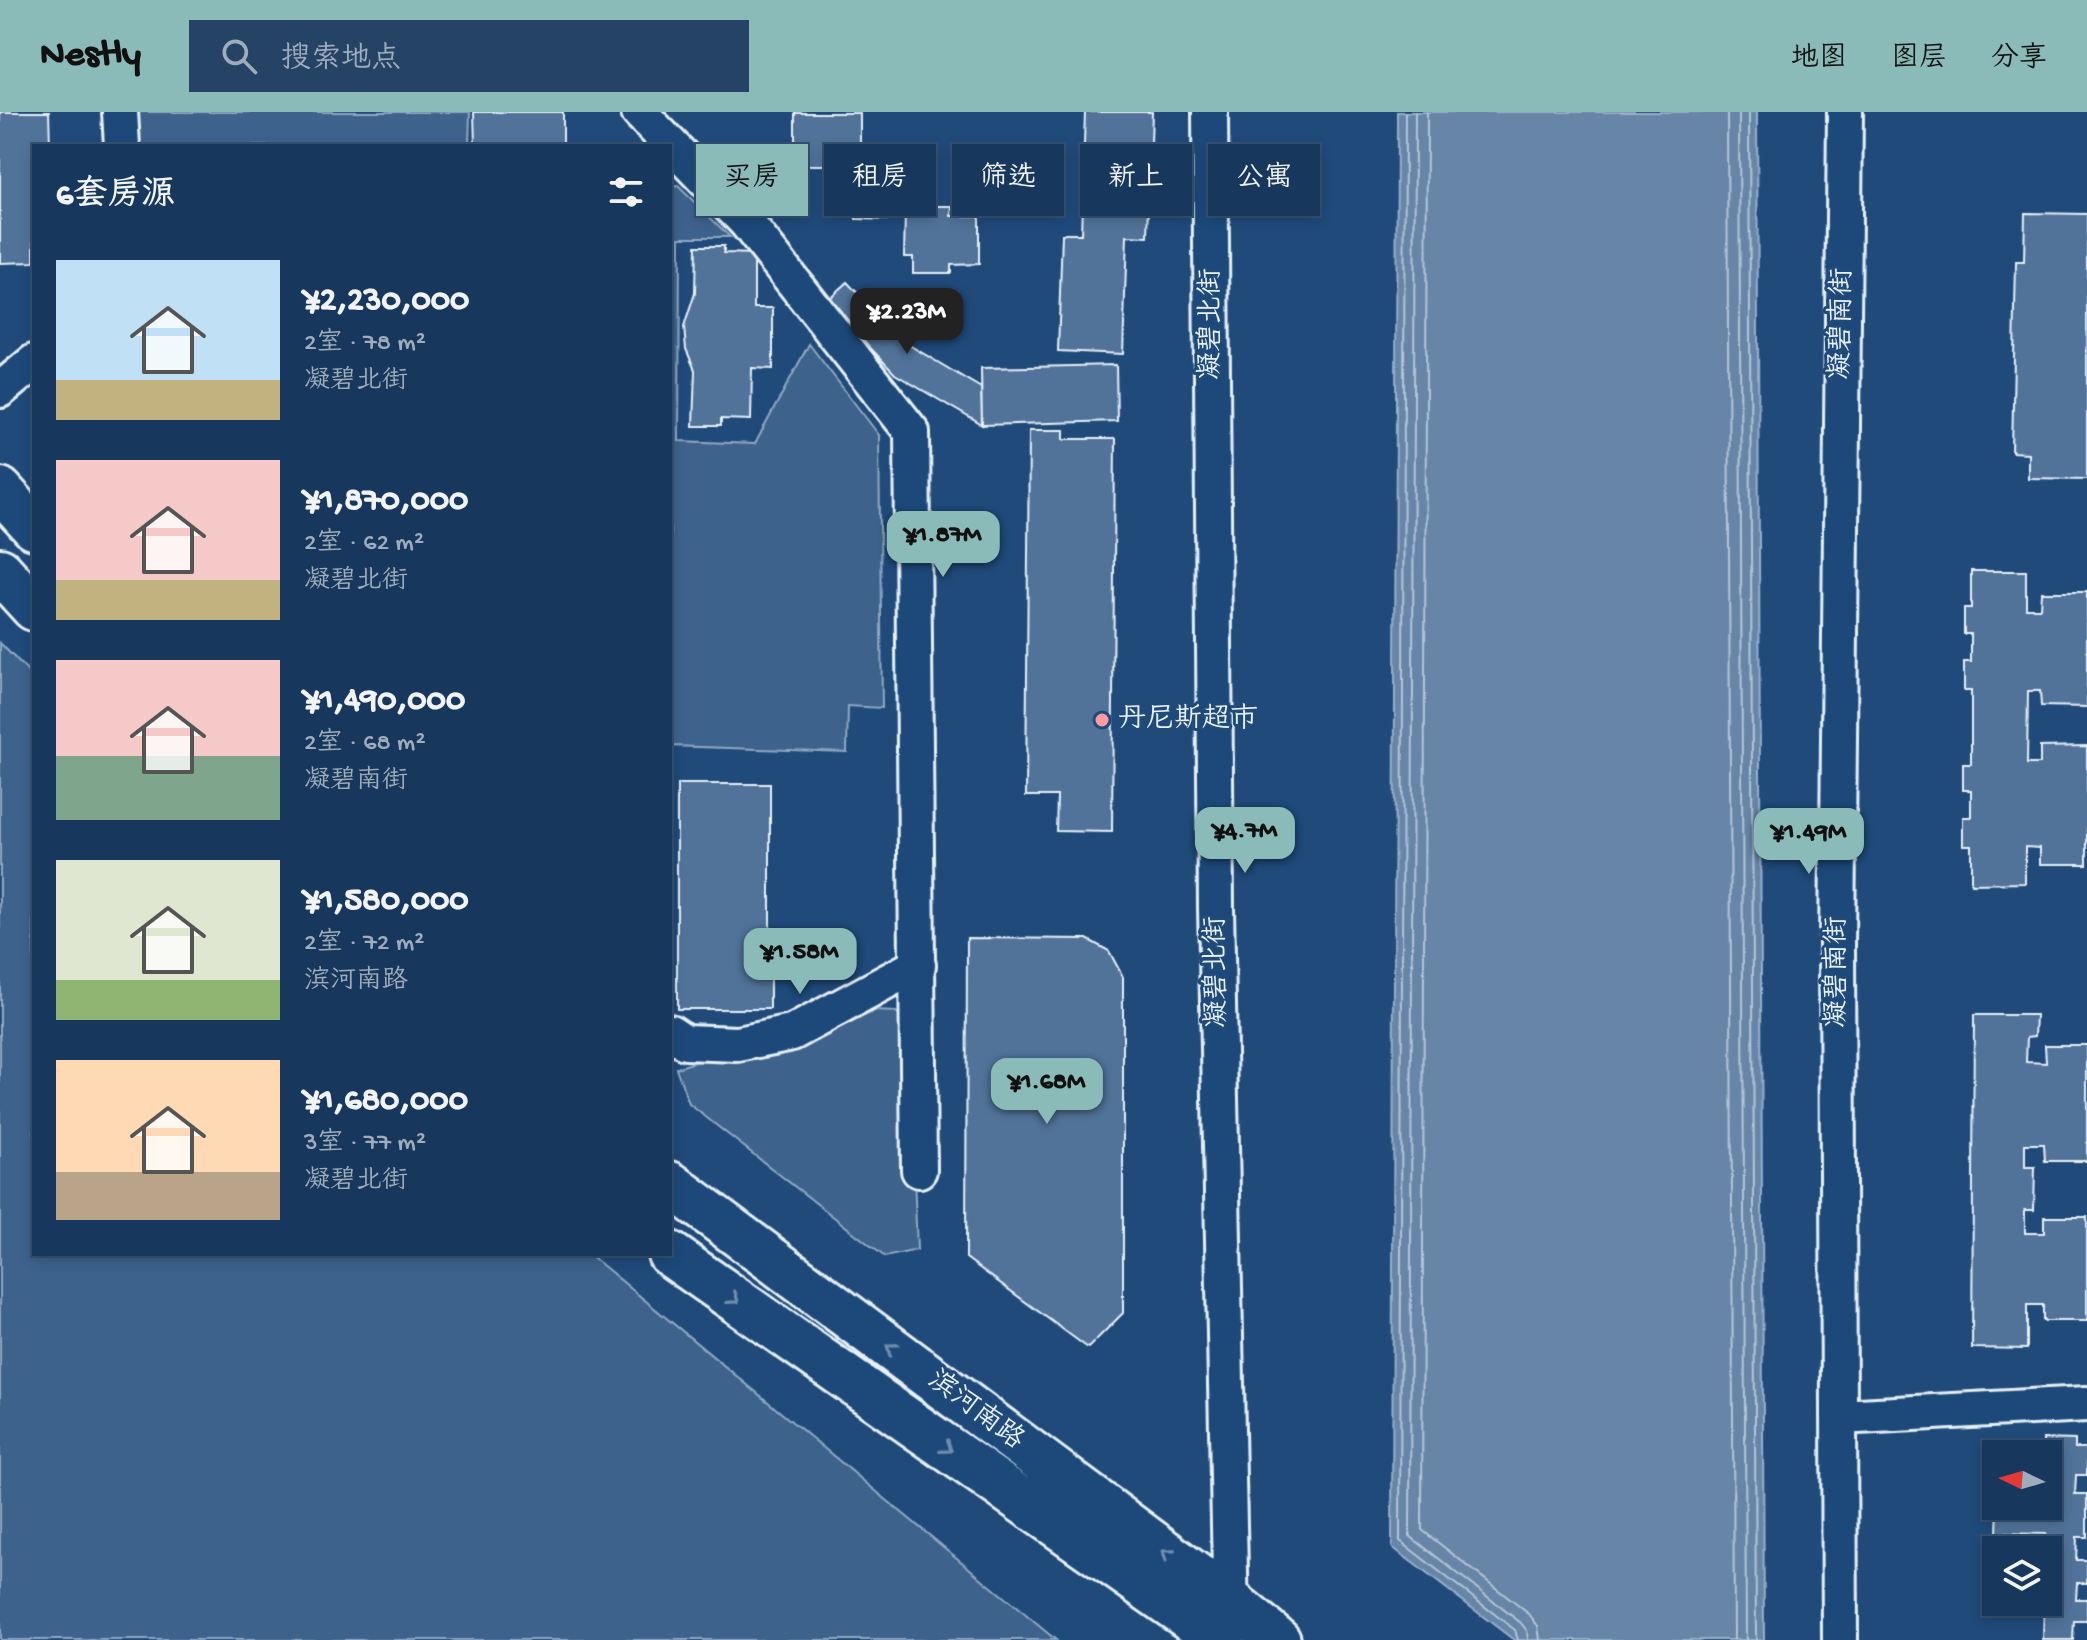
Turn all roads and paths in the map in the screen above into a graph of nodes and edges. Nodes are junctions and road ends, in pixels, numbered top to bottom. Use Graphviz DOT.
graph roads {
  1 [pos="120,112"];
  2 [pos="639,112"];
  3 [pos="1210,112"];
  4 [pos="1845,112"];
  5 [pos="122,144"];
  6 [pos="670,144"];
  7 [pos="672,146"];
  8 [pos="32,364"];
  9 [pos="0,390"];
  10 [pos="0,490"];
  11 [pos="32,525"];
  12 [pos="0,571"];
  13 [pos="32,606"];
  14 [pos="918,965"];
  15 [pos="672,1033"];
  16 [pos="919,1170"];
  17 [pos="672,1186"];
  18 [pos="672,1255"];
  19 [pos="2087,1404"];
  20 [pos="1839,1417"];
  21 [pos="1228,1627"];
  22 [pos="1278,1640"];
  23 [pos="1840,1640"];
  1 -- 5 [label="street"];
  2 -- 6 [label="street"];
  3 -- 21 [label="street, 凝碧北街"];
  4 -- 20 [label="street, 凝碧南街"];
  7 -- 14 [label="street"];
  8 -- 9 [label="street"];
  10 -- 11 [label="main road"];
  12 -- 13 [label="main road"];
  14 -- 15 [label="street"];
  14 -- 16 [label="street"];
  21 -- 17 [label="main road, 滨河南路, one-way"];
  18 -- 21 [label="main road, 滨河南路, one-way"];
  19 -- 20 [label="street"];
  20 -- 23 [label="street, 凝碧南街"];
  21 -- 22 [label="main road, 滨河南路"];
}
